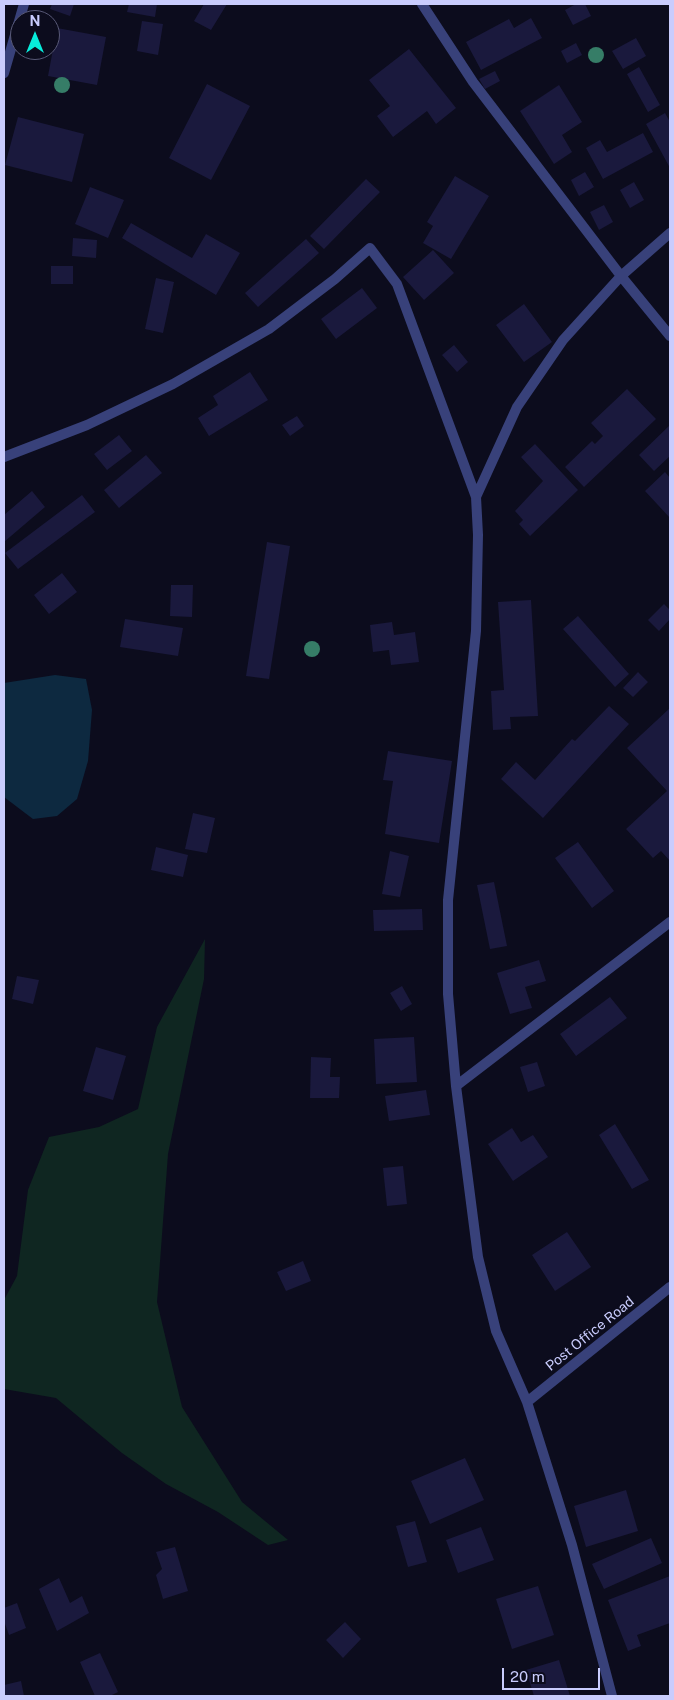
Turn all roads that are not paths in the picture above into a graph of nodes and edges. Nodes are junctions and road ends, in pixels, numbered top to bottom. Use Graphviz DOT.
graph roads {
  1 [pos="24,4"];
  2 [pos="422,4"];
  3 [pos="4,74"];
  4 [pos="670,232"];
  5 [pos="621,276"];
  6 [pos="670,336"];
  7 [pos="4,457"];
  8 [pos="476,497"];
  9 [pos="670,922"];
  10 [pos="456,1086"];
  11 [pos="670,1287"];
  12 [pos="527,1402"];
  13 [pos="612,1696"];
  1 -- 3 [label="street"];
  2 -- 5 [label="street"];
  4 -- 5 [label="street"];
  5 -- 6 [label="street"];
  5 -- 8 [label="street"];
  7 -- 8 [label="street"];
  8 -- 10 [label="street"];
  9 -- 10 [label="street"];
  10 -- 12 [label="street"];
  11 -- 12 [label="street, Post Office Road"];
  12 -- 13 [label="street"];
}
